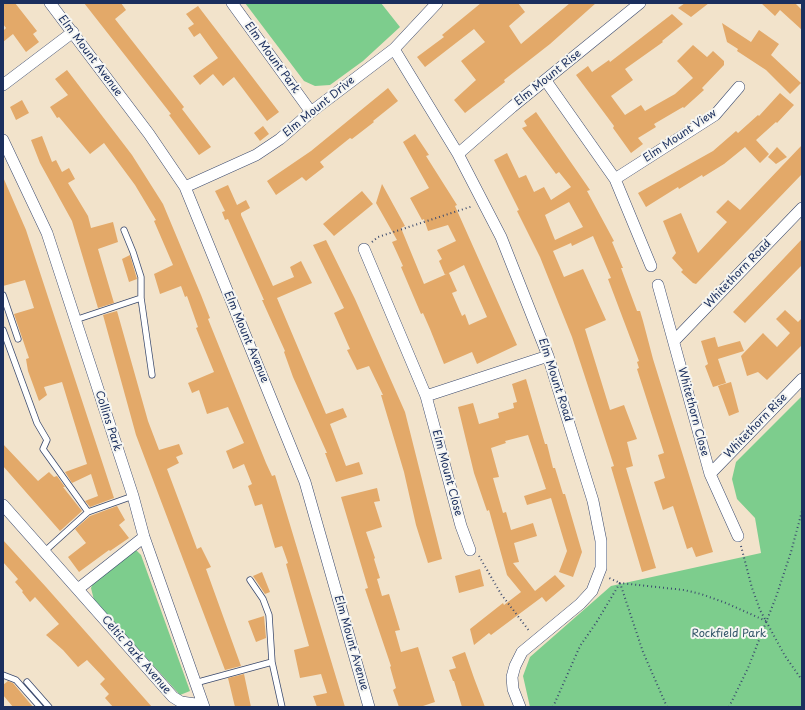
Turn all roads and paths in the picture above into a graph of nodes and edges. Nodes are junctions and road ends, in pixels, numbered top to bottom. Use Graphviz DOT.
graph roads {
  1 [pos="50,3"];
  2 [pos="232,3"];
  3 [pos="437,3"];
  4 [pos="640,3"];
  5 [pos="73,32"];
  6 [pos="394,49"];
  7 [pos="546,81"];
  8 [pos="3,85"];
  9 [pos="738,87"];
  10 [pos="311,112"];
  11 [pos="3,140"];
  12 [pos="458,154"];
  13 [pos="615,179"];
  14 [pos="185,187"];
  15 [pos="483,203"];
  16 [pos="802,208"];
  17 [pos="124,230"];
  18 [pos="364,250"];
  19 [pos="651,266"];
  20 [pos="658,285"];
  21 [pos="3,295"];
  22 [pos="141,298"];
  23 [pos="75,320"];
  24 [pos="3,330"];
  25 [pos="18,339"];
  26 [pos="674,340"];
  27 [pos="548,356"];
  28 [pos="152,375"];
  29 [pos="802,378"];
  30 [pos="426,396"];
  31 [pos="710,474"];
  32 [pos="133,496"];
  33 [pos="3,506"];
  34 [pos="802,511"];
  35 [pos="88,512"];
  36 [pos="144,536"];
  37 [pos="738,536"];
  38 [pos="470,550"];
  39 [pos="45,551"];
  40 [pos="599,574"];
  41 [pos="250,580"];
  42 [pos="620,583"];
  43 [pos="78,589"];
  44 [pos="766,621"];
  45 [pos="536,639"];
  46 [pos="272,662"];
  47 [pos="3,675"];
  48 [pos="802,680"];
  49 [pos="27,682"];
  50 [pos="195,684"];
  51 [pos="203,706"];
  52 [pos="40,707"];
  53 [pos="49,707"];
  54 [pos="282,707"];
  55 [pos="369,707"];
  56 [pos="520,707"];
  57 [pos="554,707"];
  58 [pos="667,707"];
  59 [pos="729,707"];
  1 -- 5 [label="street, Elm Mount Avenue"];
  2 -- 10 [label="street, Elm Mount Park"];
  3 -- 6 [label="street, Elm Mount Drive"];
  4 -- 7 [label="street, Elm Mount Rise"];
  5 -- 8 [label="street"];
  5 -- 14 [label="street, Elm Mount Avenue"];
  6 -- 10 [label="street, Elm Mount Drive"];
  6 -- 12 [label="street, Elm Mount Road"];
  7 -- 12 [label="street, Elm Mount Rise"];
  7 -- 13 [label="street"];
  9 -- 13 [label="street, Elm Mount View"];
  10 -- 14 [label="street, Elm Mount Drive"];
  11 -- 23 [label="street, Collins Park"];
  12 -- 15 [label="street, Elm Mount Road"];
  13 -- 19 [label="street"];
  14 -- 55 [label="street, Elm Mount Avenue"];
  15 -- 18 [label="path"];
  15 -- 27 [label="street, Elm Mount Road"];
  16 -- 26 [label="street, Whitethorn Road"];
  17 -- 22 [label="lane"];
  18 -- 30 [label="street, Elm Mount Close"];
  20 -- 26 [label="street, Whitethorn Close"];
  21 -- 25 [label="lane"];
  22 -- 23 [label="lane"];
  22 -- 28 [label="lane"];
  23 -- 32 [label="street, Collins Park"];
  24 -- 35 [label="lane"];
  26 -- 31 [label="street, Whitethorn Close"];
  27 -- 30 [label="street"];
  27 -- 40 [label="street, Elm Mount Road"];
  29 -- 31 [label="street, Whitethorn Rise"];
  30 -- 38 [label="street, Elm Mount Close"];
  31 -- 37 [label="street, Whitethorn Close"];
  32 -- 35 [label="lane"];
  32 -- 36 [label="street, Collins Park"];
  33 -- 39 [label="street, Celtic Park Avenue"];
  34 -- 44 [label="path"];
  35 -- 39 [label="lane"];
  36 -- 43 [label="street"];
  36 -- 50 [label="street, Collins Park"];
  37 -- 44 [label="path"];
  38 -- 45 [label="path"];
  39 -- 43 [label="street, Celtic Park Avenue"];
  40 -- 42 [label="path"];
  40 -- 45 [label="street, Elm Mount Road"];
  41 -- 46 [label="lane"];
  42 -- 44 [label="path"];
  42 -- 57 [label="path"];
  42 -- 58 [label="path"];
  43 -- 51 [label="street, Celtic Park Avenue"];
  44 -- 48 [label="path"];
  44 -- 59 [label="path"];
  45 -- 56 [label="street, Elm Mount Road"];
  46 -- 50 [label="lane"];
  46 -- 54 [label="lane"];
  47 -- 52 [label="lane"];
  49 -- 53 [label="lane"];
  50 -- 51 [label="street, Collins Park"];
}
